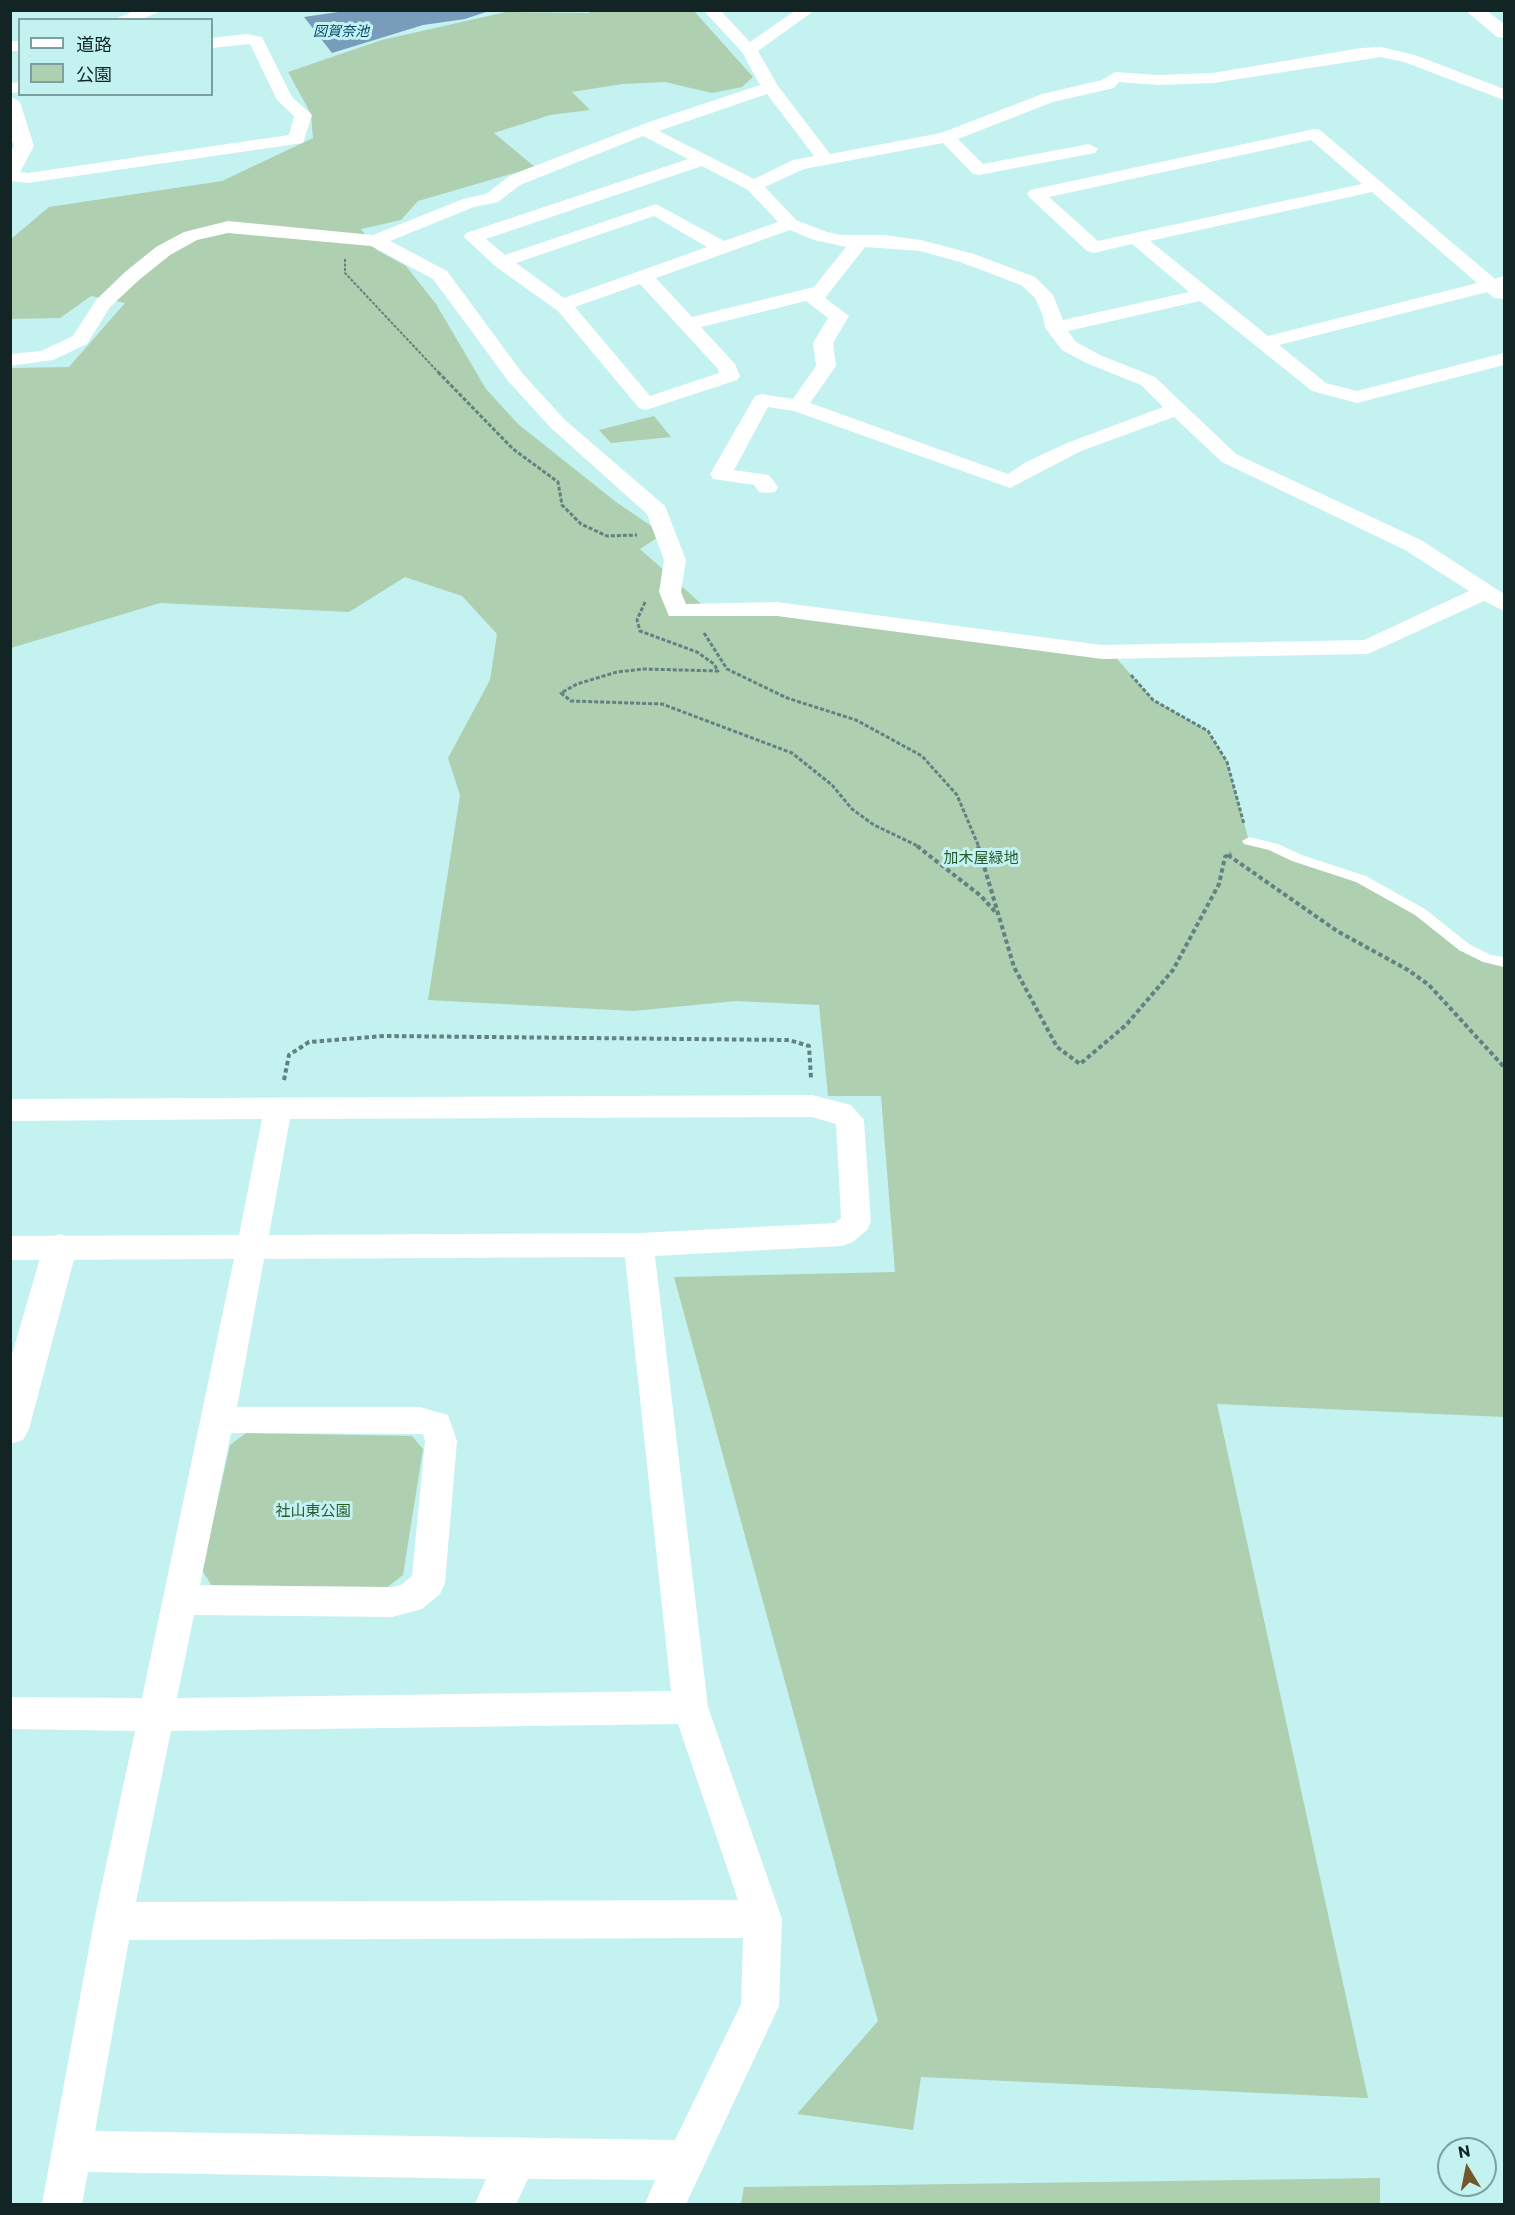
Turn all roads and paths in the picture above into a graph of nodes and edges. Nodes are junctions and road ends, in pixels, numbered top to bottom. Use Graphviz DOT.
graph roads {
  1 [pos="155,10"];
  2 [pos="711,10"];
  3 [pos="807,10"];
  4 [pos="1474,10"];
  5 [pos="129,18"];
  6 [pos="1504,33"];
  7 [pos="213,43"];
  8 [pos="750,50"];
  9 [pos="770,87"];
  10 [pos="1504,95"];
  11 [pos="10,102"];
  12 [pos="644,130"];
  13 [pos="15,133"];
  14 [pos="947,137"];
  15 [pos="802,142"];
  16 [pos="1089,149"];
  17 [pos="825,159"];
  18 [pos="700,161"];
  19 [pos="10,175"];
  20 [pos="754,186"];
  21 [pos="1376,186"];
  22 [pos="492,198"];
  23 [pos="521,219"];
  24 [pos="790,224"];
  25 [pos="1135,238"];
  26 [pos="375,241"];
  27 [pos="860,241"];
  28 [pos="722,248"];
  29 [pos="345,259"];
  30 [pos="502,262"];
  31 [pos="644,276"];
  32 [pos="1500,288"];
  33 [pos="822,291"];
  34 [pos="1204,294"];
  35 [pos="562,305"];
  36 [pos="688,324"];
  37 [pos="1055,328"];
  38 [pos="1263,343"];
  39 [pos="1504,359"];
  40 [pos="10,360"];
  41 [pos="798,406"];
  42 [pos="1178,408"];
  43 [pos="767,487"];
  44 [pos="663,534"];
  45 [pos="675,560"];
  46 [pos="1486,592"];
  47 [pos="1504,604"];
  48 [pos="677,611"];
  49 [pos="1111,652"];
  50 [pos="1249,841"];
  51 [pos="1228,855"];
  52 [pos="1000,916"];
  53 [pos="1504,962"];
  54 [pos="1504,1067"];
  55 [pos="812,1106"];
  56 [pos="278,1108"];
  57 [pos="10,1110"];
  58 [pos="639,1245"];
  59 [pos="250,1247"];
  60 [pos="10,1248"];
  61 [pos="60,1248"];
  62 [pos="218,1420"];
  63 [pos="10,1428"];
  64 [pos="180,1600"];
  65 [pos="690,1707"];
  66 [pos="10,1713"];
  67 [pos="155,1715"];
  68 [pos="763,1919"];
  69 [pos="113,1921"];
  70 [pos="71,2151"];
  71 [pos="517,2159"];
  72 [pos="685,2160"];
  73 [pos="62,2205"];
  74 [pos="495,2205"];
  75 [pos="665,2205"];
  1 -- 5 [label="street"];
  2 -- 8 [label="street"];
  3 -- 8 [label="street"];
  4 -- 6 [label="street"];
  7 -- 19 [label="street"];
  8 -- 9 [label="street"];
  9 -- 12 [label="street"];
  9 -- 17 [label="street"];
  10 -- 14 [label="street"];
  11 -- 13 [label="street"];
  12 -- 18 [label="street"];
  12 -- 22 [label="street"];
  13 -- 19 [label="street"];
  14 -- 16 [label="street"];
  14 -- 17 [label="street"];
  15 -- 20 [label="street"];
  17 -- 20 [label="street"];
  18 -- 20 [label="street"];
  18 -- 23 [label="street"];
  20 -- 24 [label="street"];
  21 -- 25 [label="street"];
  21 -- 25 [label="street"];
  21 -- 32 [label="street"];
  22 -- 23 [label="street"];
  22 -- 26 [label="street"];
  23 -- 30 [label="street"];
  24 -- 27 [label="street"];
  24 -- 28 [label="street"];
  25 -- 34 [label="street"];
  26 -- 40 [label="street"];
  26 -- 44 [label="street"];
  27 -- 33 [label="street"];
  27 -- 37 [label="street"];
  28 -- 30 [label="street"];
  28 -- 31 [label="street"];
  29 -- 44 [label="path"];
  30 -- 35 [label="street"];
  31 -- 35 [label="street"];
  31 -- 36 [label="street"];
  32 -- 38 [label="street"];
  33 -- 36 [label="street"];
  33 -- 41 [label="street"];
  34 -- 37 [label="street"];
  34 -- 38 [label="street"];
  35 -- 36 [label="street"];
  37 -- 42 [label="street"];
  38 -- 39 [label="street"];
  41 -- 42 [label="street"];
  41 -- 43 [label="street"];
  42 -- 46 [label="street"];
  44 -- 45 [label="street"];
  45 -- 48 [label="street"];
  45 -- 52 [label="path"];
  46 -- 47 [label="street"];
  46 -- 49 [label="street"];
  48 -- 49 [label="street"];
  48 -- 52 [label="path"];
  49 -- 50 [label="path"];
  50 -- 51 [label="path"];
  50 -- 53 [label="lane"];
  51 -- 52 [label="path"];
  51 -- 54 [label="path"];
  55 -- 56 [label="street"];
  55 -- 56 [label="path"];
  55 -- 58 [label="street"];
  56 -- 57 [label="street"];
  56 -- 59 [label="street"];
  58 -- 59 [label="street"];
  58 -- 65 [label="street"];
  59 -- 61 [label="street"];
  59 -- 62 [label="street"];
  60 -- 61 [label="street"];
  61 -- 63 [label="street"];
  62 -- 64 [label="street"];
  62 -- 64 [label="street"];
  64 -- 67 [label="street"];
  65 -- 67 [label="street"];
  65 -- 68 [label="street"];
  66 -- 67 [label="street"];
  67 -- 69 [label="street"];
  68 -- 69 [label="street"];
  68 -- 72 [label="street"];
  69 -- 70 [label="street"];
  70 -- 71 [label="street"];
  70 -- 73 [label="street"];
  71 -- 72 [label="street"];
  71 -- 74 [label="street"];
  72 -- 75 [label="street"];
}
